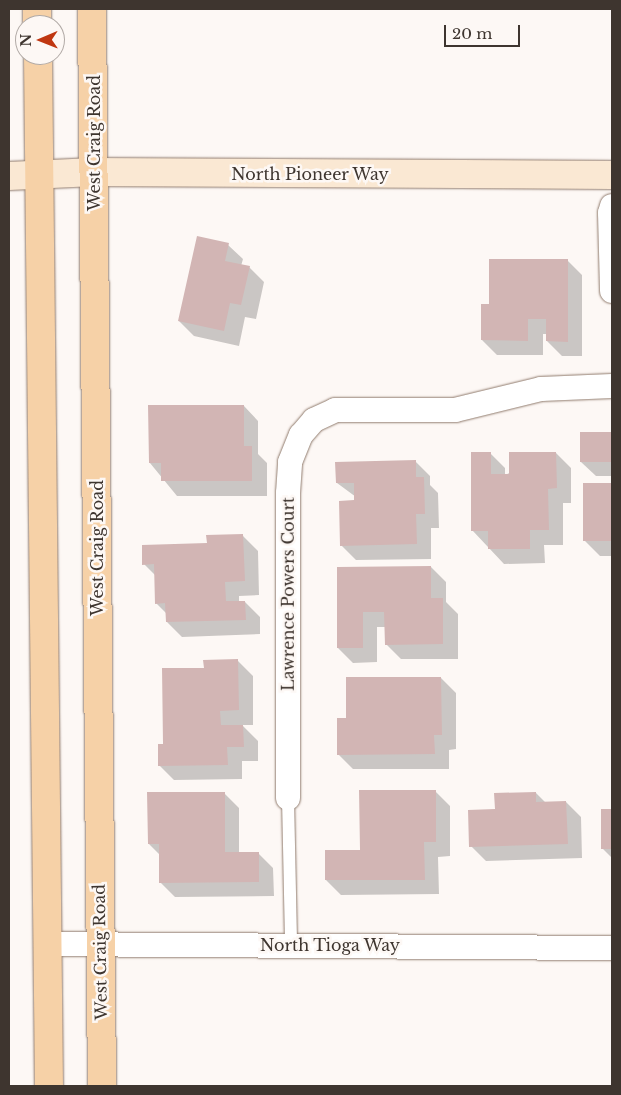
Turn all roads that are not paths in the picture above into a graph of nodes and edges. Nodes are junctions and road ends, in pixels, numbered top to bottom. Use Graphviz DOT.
graph roads {
  1 [pos="92,9"];
  2 [pos="38,65"];
  3 [pos="94,172"];
  4 [pos="612,175"];
  5 [pos="9,176"];
  6 [pos="39,176"];
  7 [pos="612,206"];
  8 [pos="612,286"];
  9 [pos="612,291"];
  10 [pos="612,386"];
  11 [pos="288,798"];
  12 [pos="47,944"];
  13 [pos="100,944"];
  14 [pos="291,945"];
  15 [pos="612,948"];
  16 [pos="49,1086"];
  17 [pos="102,1086"];
  1 -- 3 [label="main road, West Craig Road"];
  2 -- 6 [label="main road"];
  3 -- 4 [label="street, North Pioneer Way"];
  3 -- 6 [label="street, North Pioneer Way"];
  3 -- 13 [label="main road, West Craig Road"];
  5 -- 6 [label="street, North Pioneer Way"];
  6 -- 12 [label="main road"];
  7 -- 8 [label="street"];
  8 -- 9 [label="street"];
  10 -- 11 [label="street, Lawrence Powers Court"];
  11 -- 14 [label="lane"];
  12 -- 13 [label="street, North Tioga Way"];
  12 -- 16 [label="main road"];
  13 -- 14 [label="street, North Tioga Way"];
  13 -- 17 [label="main road, West Craig Road"];
  14 -- 15 [label="street, North Tioga Way"];
}
